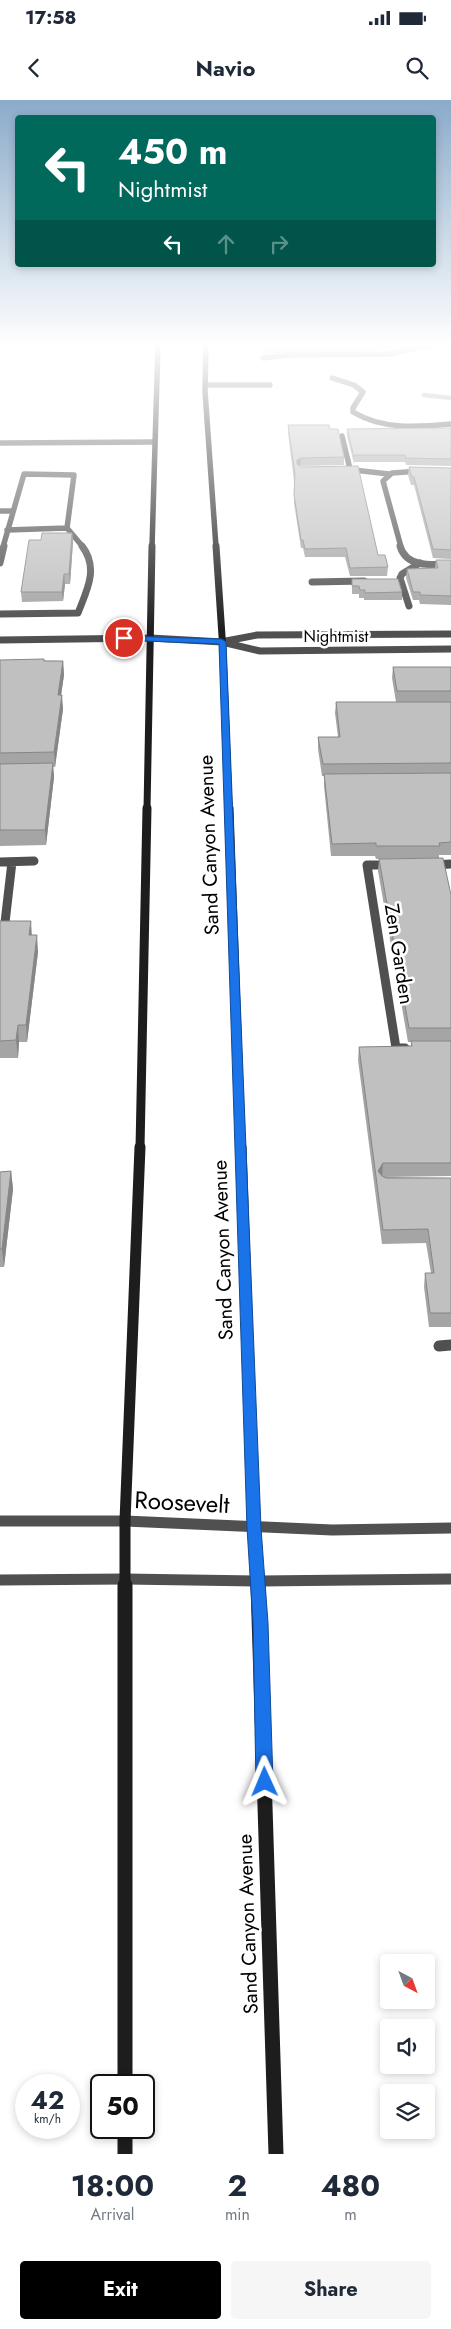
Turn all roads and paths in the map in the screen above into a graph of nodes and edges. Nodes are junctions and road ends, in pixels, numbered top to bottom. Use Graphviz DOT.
graph roads {
  1 [pos="209,440"];
  2 [pos="343,440"];
  3 [pos="154,442"];
  4 [pos="0,443"];
  5 [pos="340,470"];
  6 [pos="350,470"];
  7 [pos="427,471"];
  8 [pos="389,474"];
  9 [pos="0,511"];
  10 [pos="13,511"];
  11 [pos="66,528"];
  12 [pos="7,530"];
  13 [pos="418,562"];
  14 [pos="0,563"];
  15 [pos="451,564"];
  16 [pos="372,581"];
  17 [pos="391,581"];
  18 [pos="401,581"];
  19 [pos="312,582"];
  20 [pos="409,606"];
  21 [pos="0,614"];
  22 [pos="451,634"];
  23 [pos="151,638"];
  24 [pos="0,640"];
  25 [pos="222,642"];
  26 [pos="451,649"];
  27 [pos="34,861"];
  28 [pos="0,862"];
  29 [pos="12,862"];
  30 [pos="451,864"];
  31 [pos="404,865"];
  32 [pos="423,865"];
  33 [pos="0,931"];
  34 [pos="414,1048"];
  35 [pos="0,1521"];
  36 [pos="125,1522"];
  37 [pos="254,1528"];
  38 [pos="451,1528"];
  39 [pos="125,1579"];
  40 [pos="451,1579"];
  41 [pos="0,1580"];
  42 [pos="259,1581"];
  43 [pos="125,2074"];
  44 [pos="125,2139"];
  45 [pos="125,2154"];
  46 [pos="276,2154"];
  1 -- 25 [label="main road, Sand Canyon Avenue"];
  2 -- 6 [label="street"];
  3 -- 4 [label="street"];
  3 -- 23 [label="main road"];
  5 -- 6 [label="street"];
  6 -- 8 [label="street"];
  7 -- 8 [label="street"];
  8 -- 13 [label="street"];
  9 -- 10 [label="street"];
  10 -- 11 [label="street"];
  10 -- 12 [label="street"];
  11 -- 12 [label="street"];
  11 -- 21 [label="street"];
  12 -- 14 [label="street"];
  13 -- 15 [label="street"];
  13 -- 18 [label="street"];
  16 -- 19 [label="street"];
  17 -- 18 [label="street"];
  18 -- 20 [label="street"];
  22 -- 25 [label="street, Nightmist"];
  23 -- 24 [label="street, Nightmist"];
  23 -- 25 [label="street, Nightmist"];
  23 -- 36 [label="main road"];
  25 -- 26 [label="street, Nightmist"];
  25 -- 37 [label="main road, Sand Canyon Avenue"];
  27 -- 29 [label="street"];
  28 -- 29 [label="street"];
  29 -- 33 [label="street"];
  30 -- 32 [label="street"];
  31 -- 34 [label="street, Zen Garden"];
  35 -- 36 [label="street, Roosevelt"];
  36 -- 37 [label="street, Roosevelt"];
  36 -- 39 [label="main road"];
  37 -- 38 [label="street, Roosevelt"];
  37 -- 42 [label="main road, Sand Canyon Avenue"];
  39 -- 41 [label="street"];
  39 -- 42 [label="street"];
  39 -- 43 [label="main road"];
  40 -- 42 [label="street"];
  42 -- 46 [label="main road, Sand Canyon Avenue"];
  44 -- 45 [label="main road"];
}
